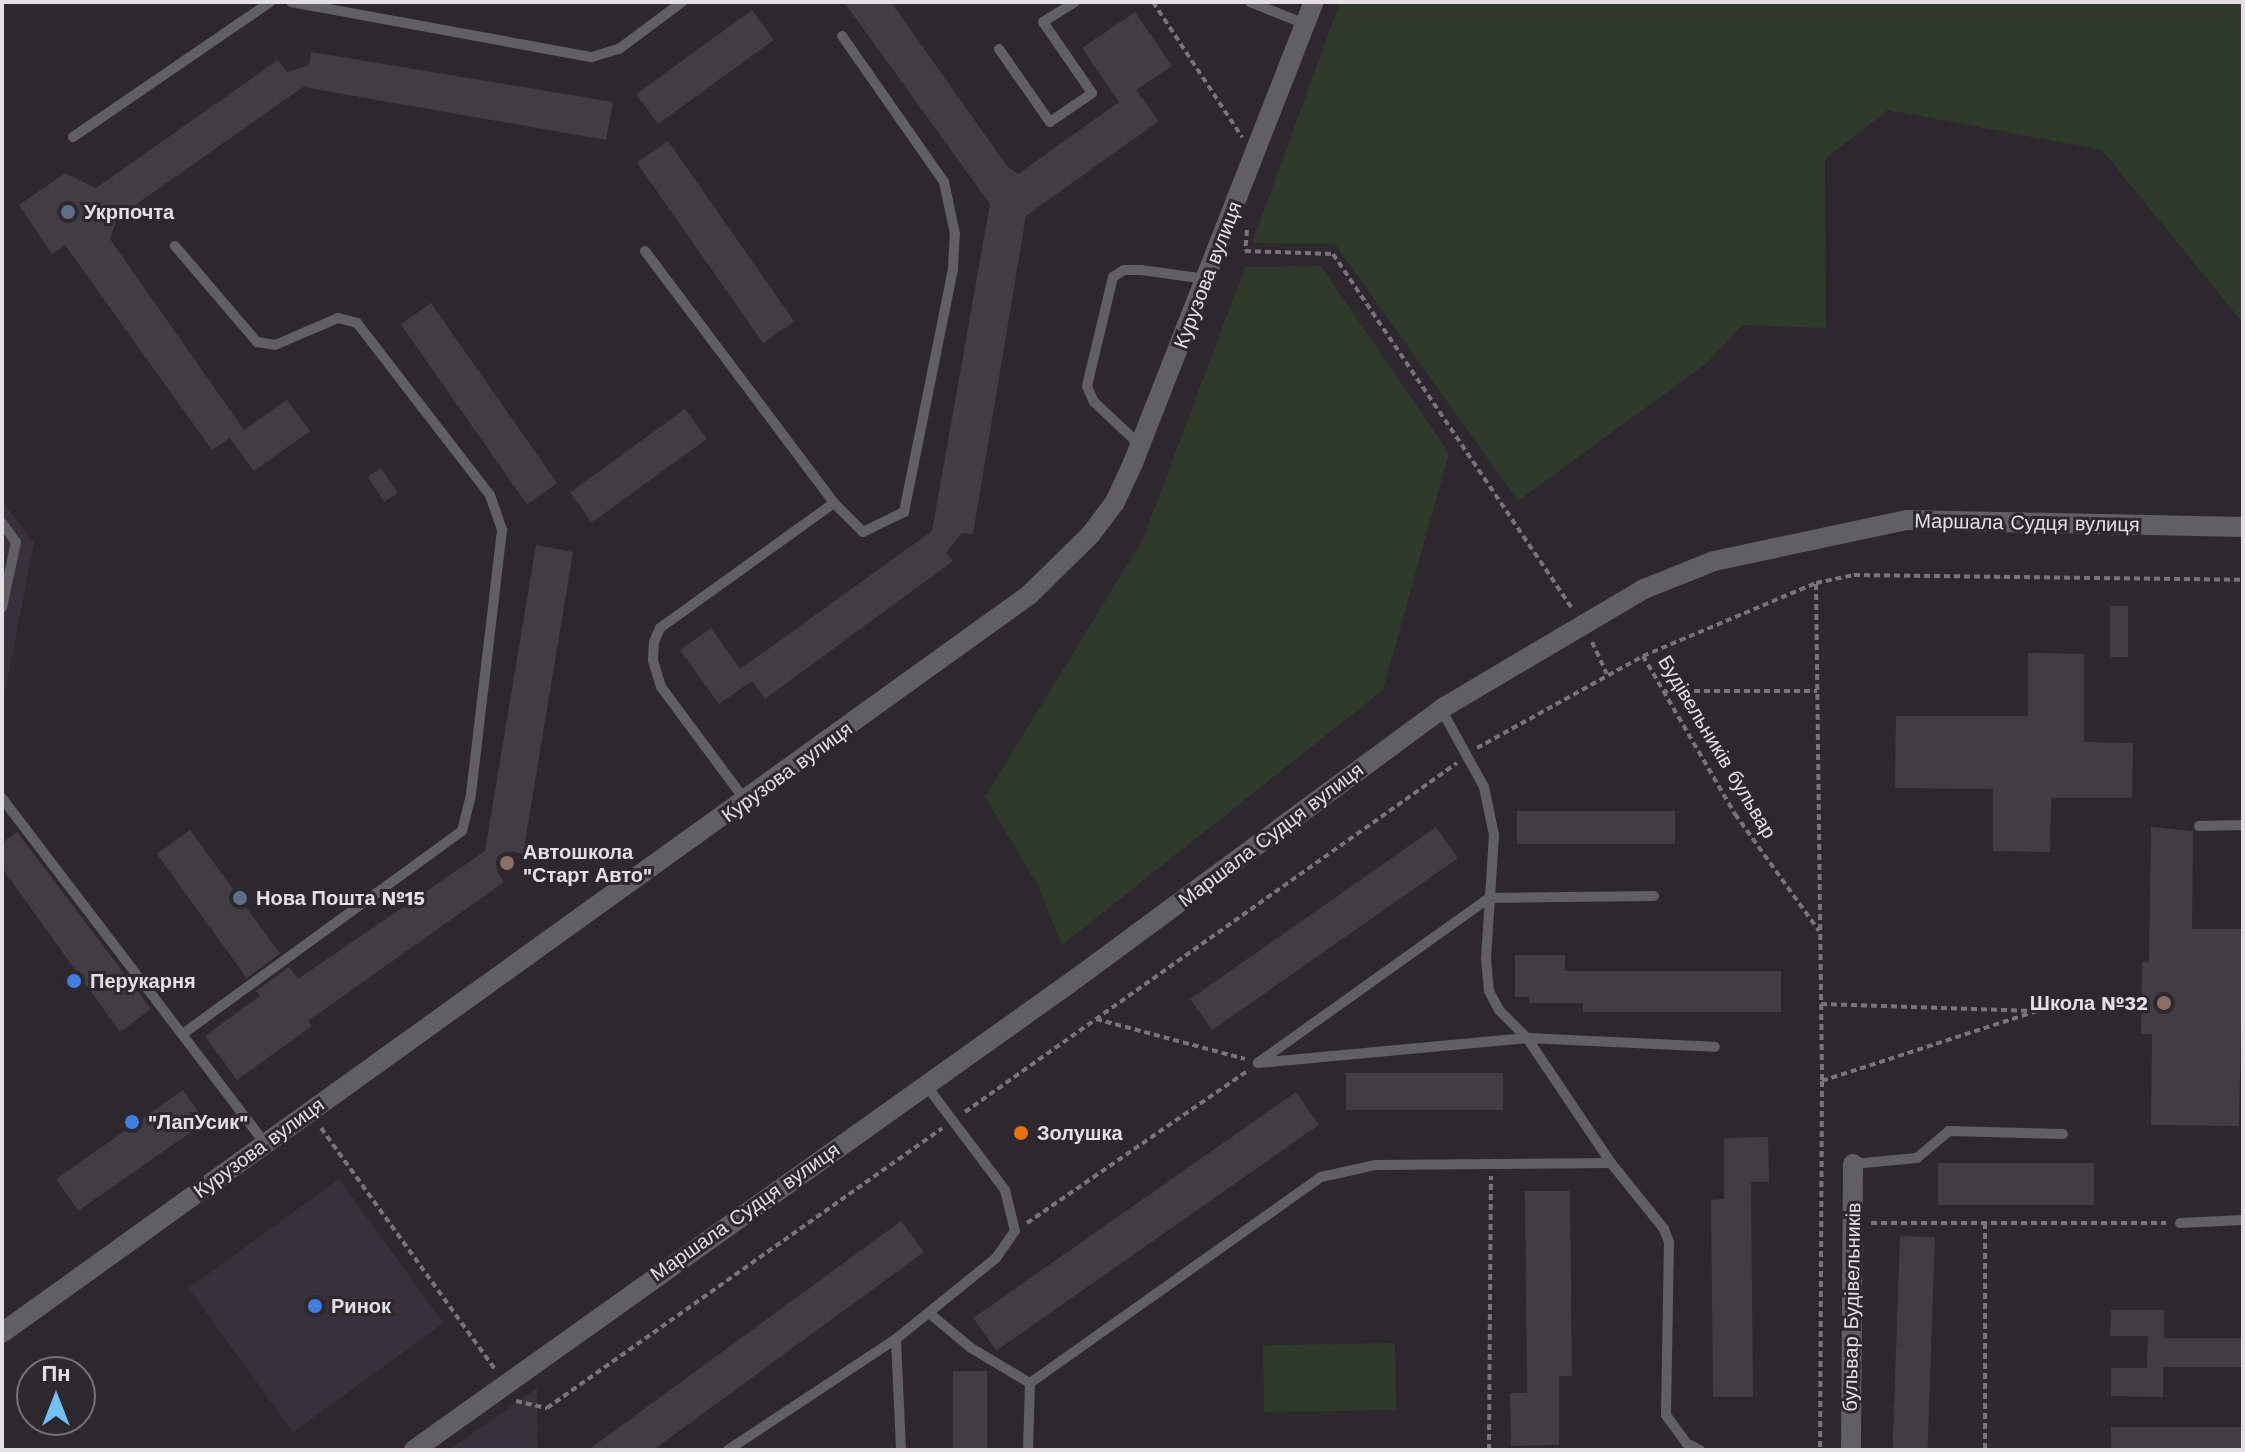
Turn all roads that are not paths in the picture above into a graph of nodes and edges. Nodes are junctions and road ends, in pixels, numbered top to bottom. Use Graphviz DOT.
graph roads {
  1 [pos="270,2"];
  2 [pos="291,2"];
  3 [pos="682,2"];
  4 [pos="1075,2"];
  5 [pos="1250,2"];
  6 [pos="1314,2"];
  7 [pos="1305,24"];
  8 [pos="842,36"];
  9 [pos="999,49"];
  10 [pos="73,137"];
  11 [pos="175,246"];
  12 [pos="645,251"];
  13 [pos="1206,279"];
  14 [pos="1140,445"];
  15 [pos="834,503"];
  16 [pos="2,523"];
  17 [pos="2243,527"];
  18 [pos="2,608"];
  19 [pos="1441,709"];
  20 [pos="2,798"];
  21 [pos="746,802"];
  22 [pos="2243,825"];
  23 [pos="2199,826"];
  24 [pos="1654,896"];
  25 [pos="1489,898"];
  26 [pos="184,1033"];
  27 [pos="1527,1038"];
  28 [pos="1715,1047"];
  29 [pos="925,1084"];
  30 [pos="2063,1134"];
  31 [pos="265,1143"];
  32 [pos="1611,1163"];
  33 [pos="1853,1164"];
  34 [pos="2243,1220"];
  35 [pos="2180,1223"];
  36 [pos="929,1313"];
  37 [pos="2,1333"];
  38 [pos="896,1339"];
  39 [pos="1030,1383"];
  40 [pos="414,1450"];
  41 [pos="728,1450"];
  42 [pos="901,1450"];
  43 [pos="1028,1450"];
  44 [pos="1700,1450"];
  45 [pos="1851,1450"];
  1 -- 10 [label="lane"];
  2 -- 3 [label="lane"];
  4 -- 9 [label="lane"];
  5 -- 7 [label="lane"];
  6 -- 7 [label="street, Курузова вулиця"];
  7 -- 13 [label="street, Курузова вулиця"];
  8 -- 15 [label="lane"];
  11 -- 26 [label="lane"];
  12 -- 15 [label="lane"];
  13 -- 14 [label="street, Курузова вулиця"];
  13 -- 14 [label="lane"];
  14 -- 21 [label="street, Курузова вулиця"];
  15 -- 21 [label="lane"];
  16 -- 18 [label="lane"];
  17 -- 19 [label="street, Маршала Судця вулиця"];
  19 -- 25 [label="lane"];
  19 -- 29 [label="street, Маршала Судця вулиця"];
  20 -- 26 [label="lane"];
  21 -- 31 [label="street, Курузова вулиця"];
  22 -- 23 [label="lane"];
  24 -- 25 [label="lane"];
  25 -- 27 [label="lane"];
  25 -- 27 [label="lane"];
  26 -- 31 [label="lane"];
  27 -- 28 [label="lane"];
  27 -- 32 [label="lane"];
  29 -- 36 [label="lane"];
  29 -- 40 [label="street, Маршала Судця вулиця"];
  30 -- 33 [label="lane"];
  31 -- 37 [label="street, Курузова вулиця"];
  32 -- 39 [label="lane"];
  32 -- 44 [label="lane"];
  33 -- 45 [label="street, бульвар Будівельників"];
  34 -- 35 [label="lane"];
  36 -- 38 [label="lane"];
  36 -- 39 [label="lane"];
  38 -- 41 [label="lane"];
  38 -- 42 [label="lane"];
  39 -- 43 [label="lane"];
}
